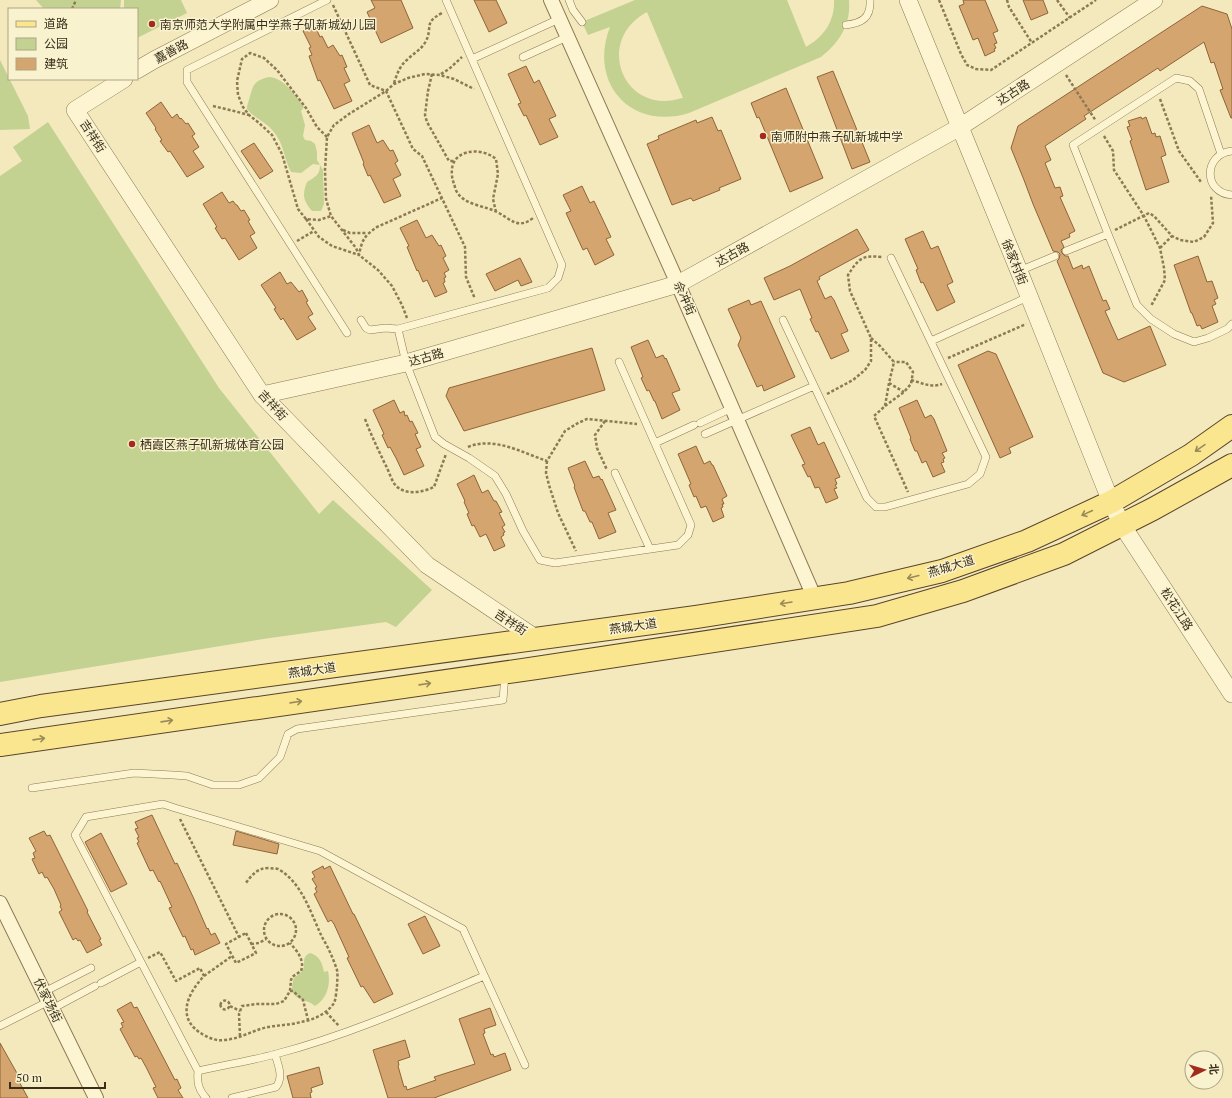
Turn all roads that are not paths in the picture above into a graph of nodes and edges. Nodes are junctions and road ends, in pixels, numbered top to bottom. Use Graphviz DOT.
graph roads {
  1 [pos="270,0"];
  2 [pos="327,0"];
  3 [pos="446,0"];
  4 [pos="551,0"];
  5 [pos="569,0"];
  6 [pos="870,0"];
  7 [pos="908,0"];
  8 [pos="1154,0"];
  9 [pos="559,19"];
  10 [pos="582,22"];
  11 [pos="846,25"];
  12 [pos="567,37"];
  13 [pos="523,57"];
  14 [pos="472,59"];
  15 [pos="138,69"];
  16 [pos="122,80"];
  17 [pos="960,127"];
  18 [pos="1232,152"];
  19 [pos="1221,154"];
  20 [pos="1232,195"];
  21 [pos="1108,234"];
  22 [pos="1066,252"];
  23 [pos="1055,256"];
  24 [pos="891,258"];
  25 [pos="1019,271"];
  26 [pos="678,284"];
  27 [pos="1028,297"];
  28 [pos="361,320"];
  29 [pos="783,320"];
  30 [pos="1232,324"];
  31 [pos="398,329"];
  32 [pos="347,333"];
  33 [pos="931,341"];
  34 [pos="619,362"];
  35 [pos="406,363"];
  36 [pos="814,386"];
  37 [pos="262,395"];
  38 [pos="735,414"];
  39 [pos="1232,426"];
  40 [pos="705,434"];
  41 [pos="655,442"];
  42 [pos="1232,465"];
  43 [pos="615,473"];
  44 [pos="1111,502"];
  45 [pos="1122,525"];
  46 [pos="650,549"];
  47 [pos="814,598"];
  48 [pos="538,639"];
  49 [pos="505,672"];
  50 [pos="1232,694"];
  51 [pos="0,714"];
  52 [pos="0,745"];
  53 [pos="32,788"];
  54 [pos="0,903"];
  55 [pos="141,962"];
  56 [pos="91,968"];
  57 [pos="484,976"];
  58 [pos="48,1001"];
  59 [pos="0,1026"];
  60 [pos="275,1054"];
  61 [pos="525,1065"];
  62 [pos="198,1071"];
  63 [pos="96,1098"];
  64 [pos="206,1098"];
  65 [pos="232,1098"];
  1 -- 15 [label="street, 嘉善路"];
  2 -- 32 [label="lane"];
  3 -- 14 [label="lane"];
  4 -- 9 [label="street, 佘冲街"];
  5 -- 10 [label="lane"];
  6 -- 11 [label="lane"];
  7 -- 17 [label="street, 徐家村街"];
  8 -- 17 [label="street, 达古路"];
  9 -- 12 [label="street, 佘冲街"];
  9 -- 14 [label="lane"];
  12 -- 13 [label="lane"];
  12 -- 26 [label="street, 佘冲街"];
  14 -- 31 [label="lane"];
  16 -- 37 [label="street, 吉祥街"];
  17 -- 25 [label="street, 徐家村街"];
  17 -- 26 [label="street, 达古路"];
  18 -- 19 [label="lane"];
  19 -- 20 [label="lane"];
  19 -- 21 [label="lane"];
  21 -- 22 [label="lane"];
  21 -- 30 [label="lane"];
  23 -- 25 [label="lane"];
  24 -- 33 [label="lane"];
  25 -- 27 [label="street, 徐家村街"];
  26 -- 35 [label="street, 达古路"];
  26 -- 38 [label="street, 佘冲街"];
  27 -- 33 [label="lane"];
  27 -- 44 [label="street, 徐家村街"];
  28 -- 31 [label="lane"];
  29 -- 36 [label="lane"];
  31 -- 35 [label="lane"];
  33 -- 36 [label="lane"];
  34 -- 41 [label="lane"];
  35 -- 37 [label="street, 达古路"];
  35 -- 46 [label="lane"];
  36 -- 38 [label="lane"];
  37 -- 48 [label="street, 吉祥街"];
  38 -- 40 [label="lane"];
  38 -- 41 [label="lane"];
  38 -- 47 [label="street, 佘冲街"];
  39 -- 44 [label="main road, 燕城大道, one-way"];
  41 -- 46 [label="lane"];
  42 -- 45 [label="main road"];
  43 -- 46 [label="lane"];
  44 -- 45 [label="street, 徐家村街"];
  44 -- 47 [label="main road, 燕城大道, one-way"];
  45 -- 49 [label="main road"];
  45 -- 50 [label="street, 松花江路"];
  47 -- 48 [label="main road, 燕城大道, one-way"];
  48 -- 51 [label="main road, 燕城大道"];
  52 -- 49 [label="main road, one-way"];
  49 -- 53 [label="lane"];
  54 -- 58 [label="street, 伏家场街"];
  55 -- 57 [label="lane"];
  55 -- 58 [label="lane"];
  55 -- 62 [label="lane"];
  56 -- 58 [label="lane"];
  57 -- 60 [label="lane"];
  57 -- 61 [label="lane"];
  58 -- 59 [label="lane"];
  58 -- 63 [label="street, 伏家场街"];
  60 -- 62 [label="lane"];
  60 -- 65 [label="lane"];
  62 -- 64 [label="lane"];
}
